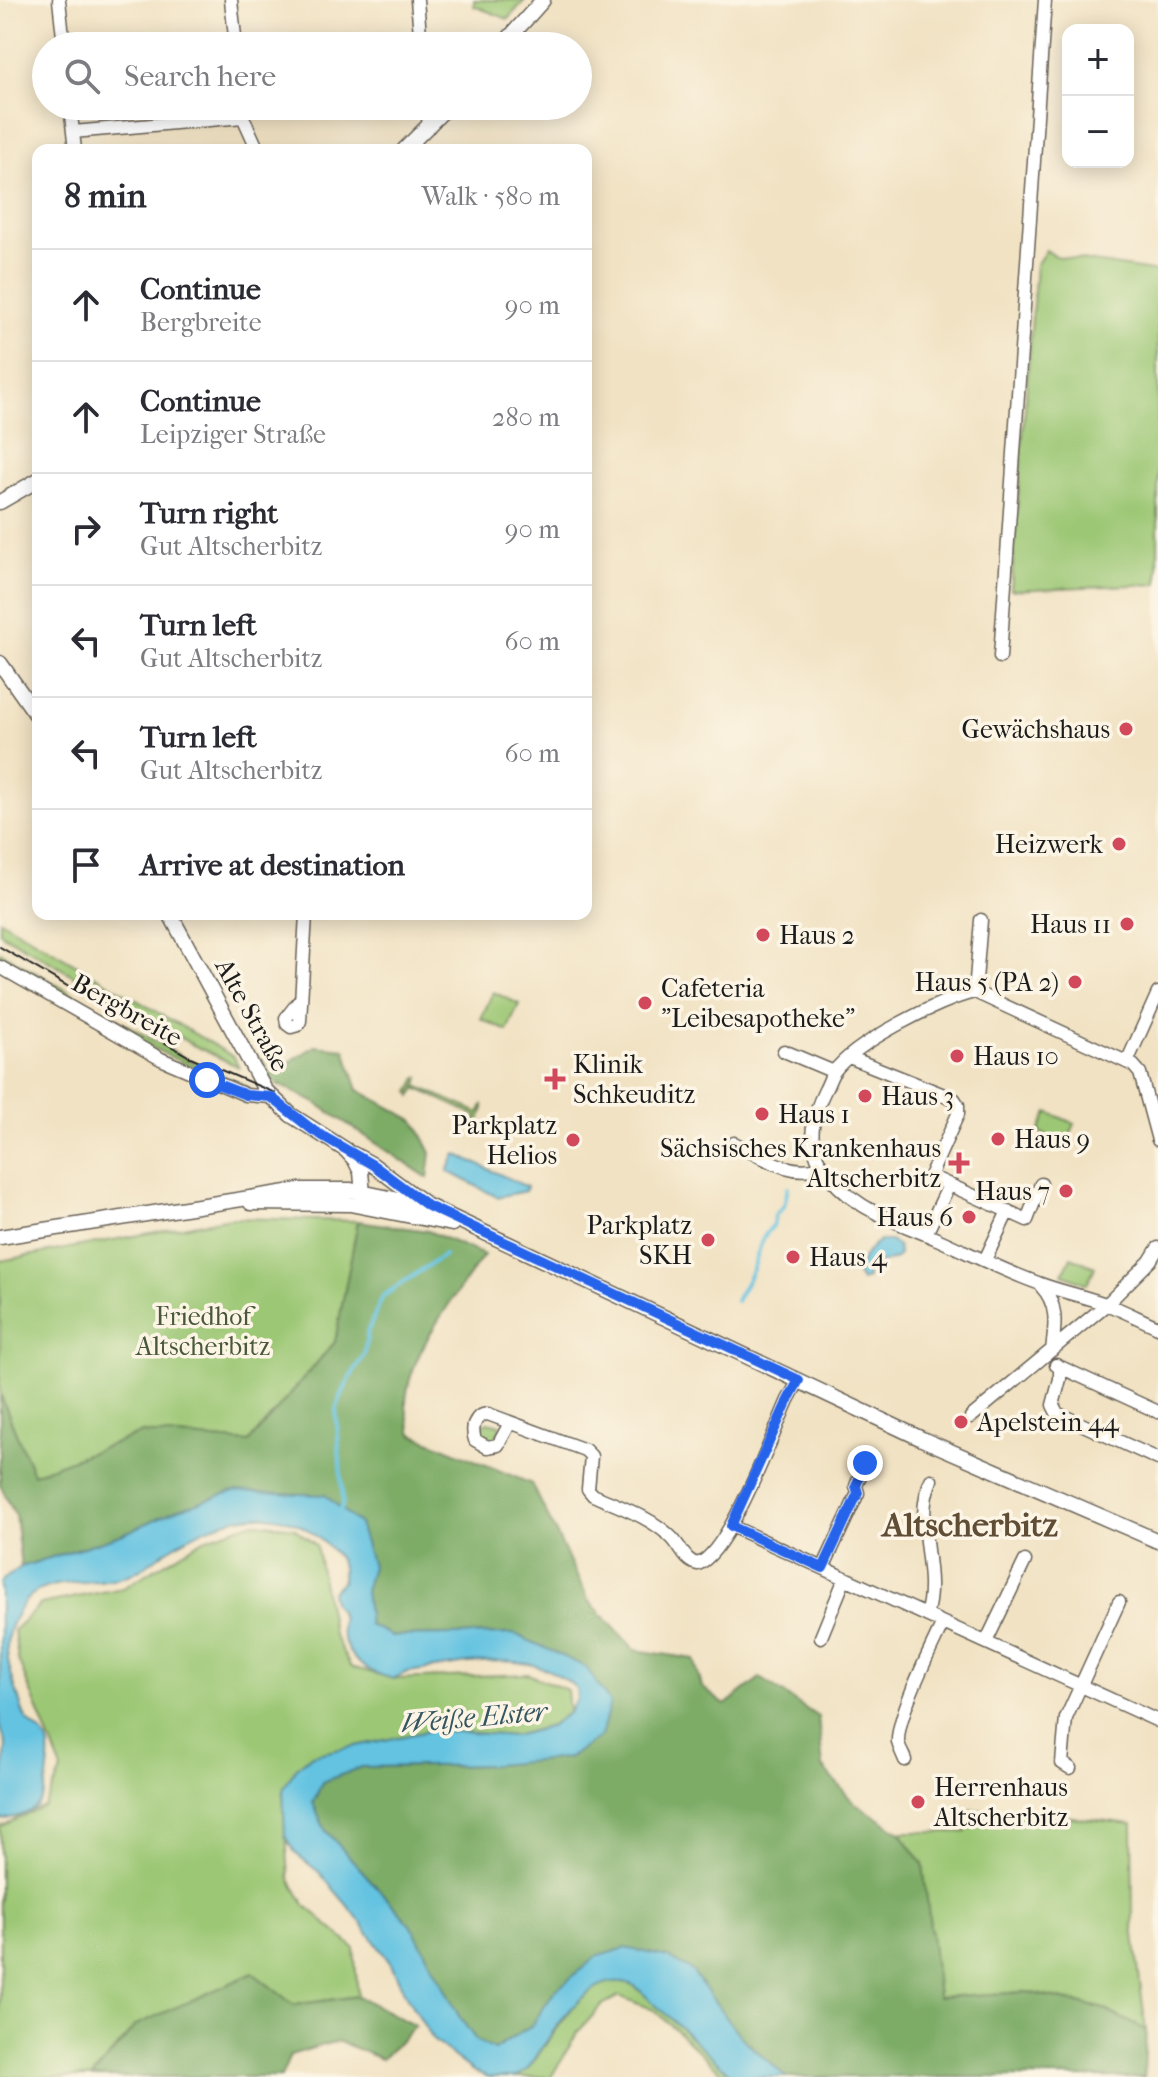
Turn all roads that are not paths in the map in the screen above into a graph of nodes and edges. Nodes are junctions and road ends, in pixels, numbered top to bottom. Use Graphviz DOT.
graph roads {
  1 [pos="59,0"];
  2 [pos="231,0"];
  3 [pos="417,0"];
  4 [pos="543,0"];
  5 [pos="1045,0"];
  6 [pos="62,32"];
  7 [pos="234,32"];
  8 [pos="420,32"];
  9 [pos="514,32"];
  10 [pos="72,120"];
  11 [pos="170,120"];
  12 [pos="246,120"];
  13 [pos="428,120"];
  14 [pos="435,120"];
  15 [pos="429,127"];
  16 [pos="73,132"];
  17 [pos="74,144"];
  18 [pos="256,144"];
  19 [pos="411,144"];
  20 [pos="32,483"];
  21 [pos="0,502"];
  22 [pos="1000,657"];
  23 [pos="0,663"];
  24 [pos="32,708"];
  25 [pos="173,920"];
  26 [pos="306,920"];
  27 [pos="981,920"];
  28 [pos="0,967"];
  29 [pos="975,992"];
  30 [pos="1158,993"];
  31 [pos="300,1000"];
  32 [pos="1153,1017"];
  33 [pos="784,1051"];
  34 [pos="849,1057"];
  35 [pos="1127,1062"];
  36 [pos="834,1072"];
  37 [pos="271,1097"];
  38 [pos="1155,1117"];
  39 [pos="1158,1140"];
  40 [pos="734,1143"];
  41 [pos="346,1150"];
  42 [pos="822,1166"];
  43 [pos="383,1173"];
  44 [pos="1041,1184"];
  45 [pos="949,1185"];
  46 [pos="364,1199"];
  47 [pos="385,1202"];
  48 [pos="227,1203"];
  49 [pos="428,1206"];
  50 [pos="1008,1211"];
  51 [pos="480,1231"];
  52 [pos="926,1234"];
  53 [pos="0,1237"];
  54 [pos="1158,1248"];
  55 [pos="985,1260"];
  56 [pos="1039,1284"];
  57 [pos="1107,1304"];
  58 [pos="1158,1327"];
  59 [pos="1047,1355"];
  60 [pos="1060,1367"];
  61 [pos="799,1380"];
  62 [pos="1158,1412"];
  63 [pos="971,1417"];
  64 [pos="510,1423"];
  65 [pos="1158,1459"];
  66 [pos="865,1463"];
  67 [pos="931,1480"];
  68 [pos="731,1526"];
  69 [pos="1158,1541"];
  70 [pos="1025,1561"];
  71 [pos="823,1568"];
  72 [pos="845,1578"];
  73 [pos="1119,1602"];
  74 [pos="926,1615"];
  75 [pos="943,1623"];
  76 [pos="821,1637"];
  77 [pos="986,1642"];
  78 [pos="1082,1686"];
  79 [pos="1158,1721"];
  80 [pos="905,1760"];
  81 [pos="1070,1768"];
  1 -- 6 [label="street"];
  2 -- 7 [label="street"];
  3 -- 8 [label="street"];
  4 -- 9 [label="street"];
  5 -- 22 [label="street"];
  10 -- 16 [label="street"];
  11 -- 16 [label="street"];
  12 -- 18 [label="street"];
  13 -- 15 [label="street"];
  14 -- 15 [label="street"];
  15 -- 19 [label="street"];
  16 -- 17 [label="street"];
  20 -- 21 [label="street"];
  23 -- 24 [label="street"];
  25 -- 37 [label="street, Alte Straße"];
  26 -- 31 [label="street, Alte Straße"];
  27 -- 29 [label="street"];
  28 -- 37 [label="street, Bergbreite"];
  29 -- 34 [label="street"];
  29 -- 35 [label="street"];
  30 -- 32 [label="street"];
  32 -- 35 [label="street"];
  33 -- 36 [label="street"];
  34 -- 36 [label="street"];
  34 -- 45 [label="street"];
  35 -- 38 [label="street"];
  36 -- 42 [label="street"];
  37 -- 41 [label="street, Bergbreite"];
  38 -- 39 [label="street"];
  40 -- 42 [label="street"];
  41 -- 43 [label="street, Bergbreite"];
  41 -- 46 [label="street"];
  42 -- 52 [label="street"];
  43 -- 47 [label="street"];
  43 -- 49 [label="street, Bergbreite"];
  44 -- 50 [label="street"];
  45 -- 50 [label="street"];
  45 -- 52 [label="street"];
  46 -- 47 [label="street"];
  46 -- 48 [label="street"];
  46 -- 48 [label="street"];
  47 -- 49 [label="street"];
  47 -- 51 [label="street"];
  48 -- 53 [label="street"];
  49 -- 51 [label="street"];
  50 -- 55 [label="street"];
  51 -- 61 [label="street"];
  52 -- 55 [label="street"];
  54 -- 57 [label="street"];
  55 -- 56 [label="street"];
  56 -- 57 [label="street"];
  56 -- 59 [label="street"];
  57 -- 58 [label="street"];
  57 -- 59 [label="street"];
  59 -- 60 [label="street"];
  59 -- 63 [label="street"];
  60 -- 62 [label="street"];
  60 -- 65 [label="street"];
  61 -- 68 [label="street"];
  61 -- 69 [label="street"];
  64 -- 68 [label="street"];
  66 -- 71 [label="street"];
  67 -- 74 [label="street"];
  68 -- 71 [label="street"];
  70 -- 77 [label="street"];
  71 -- 72 [label="street"];
  72 -- 74 [label="street"];
  72 -- 76 [label="street"];
  73 -- 78 [label="street"];
  74 -- 75 [label="street"];
  75 -- 77 [label="street"];
  75 -- 80 [label="street"];
  77 -- 78 [label="street"];
  78 -- 79 [label="street"];
  78 -- 81 [label="street"];
}
